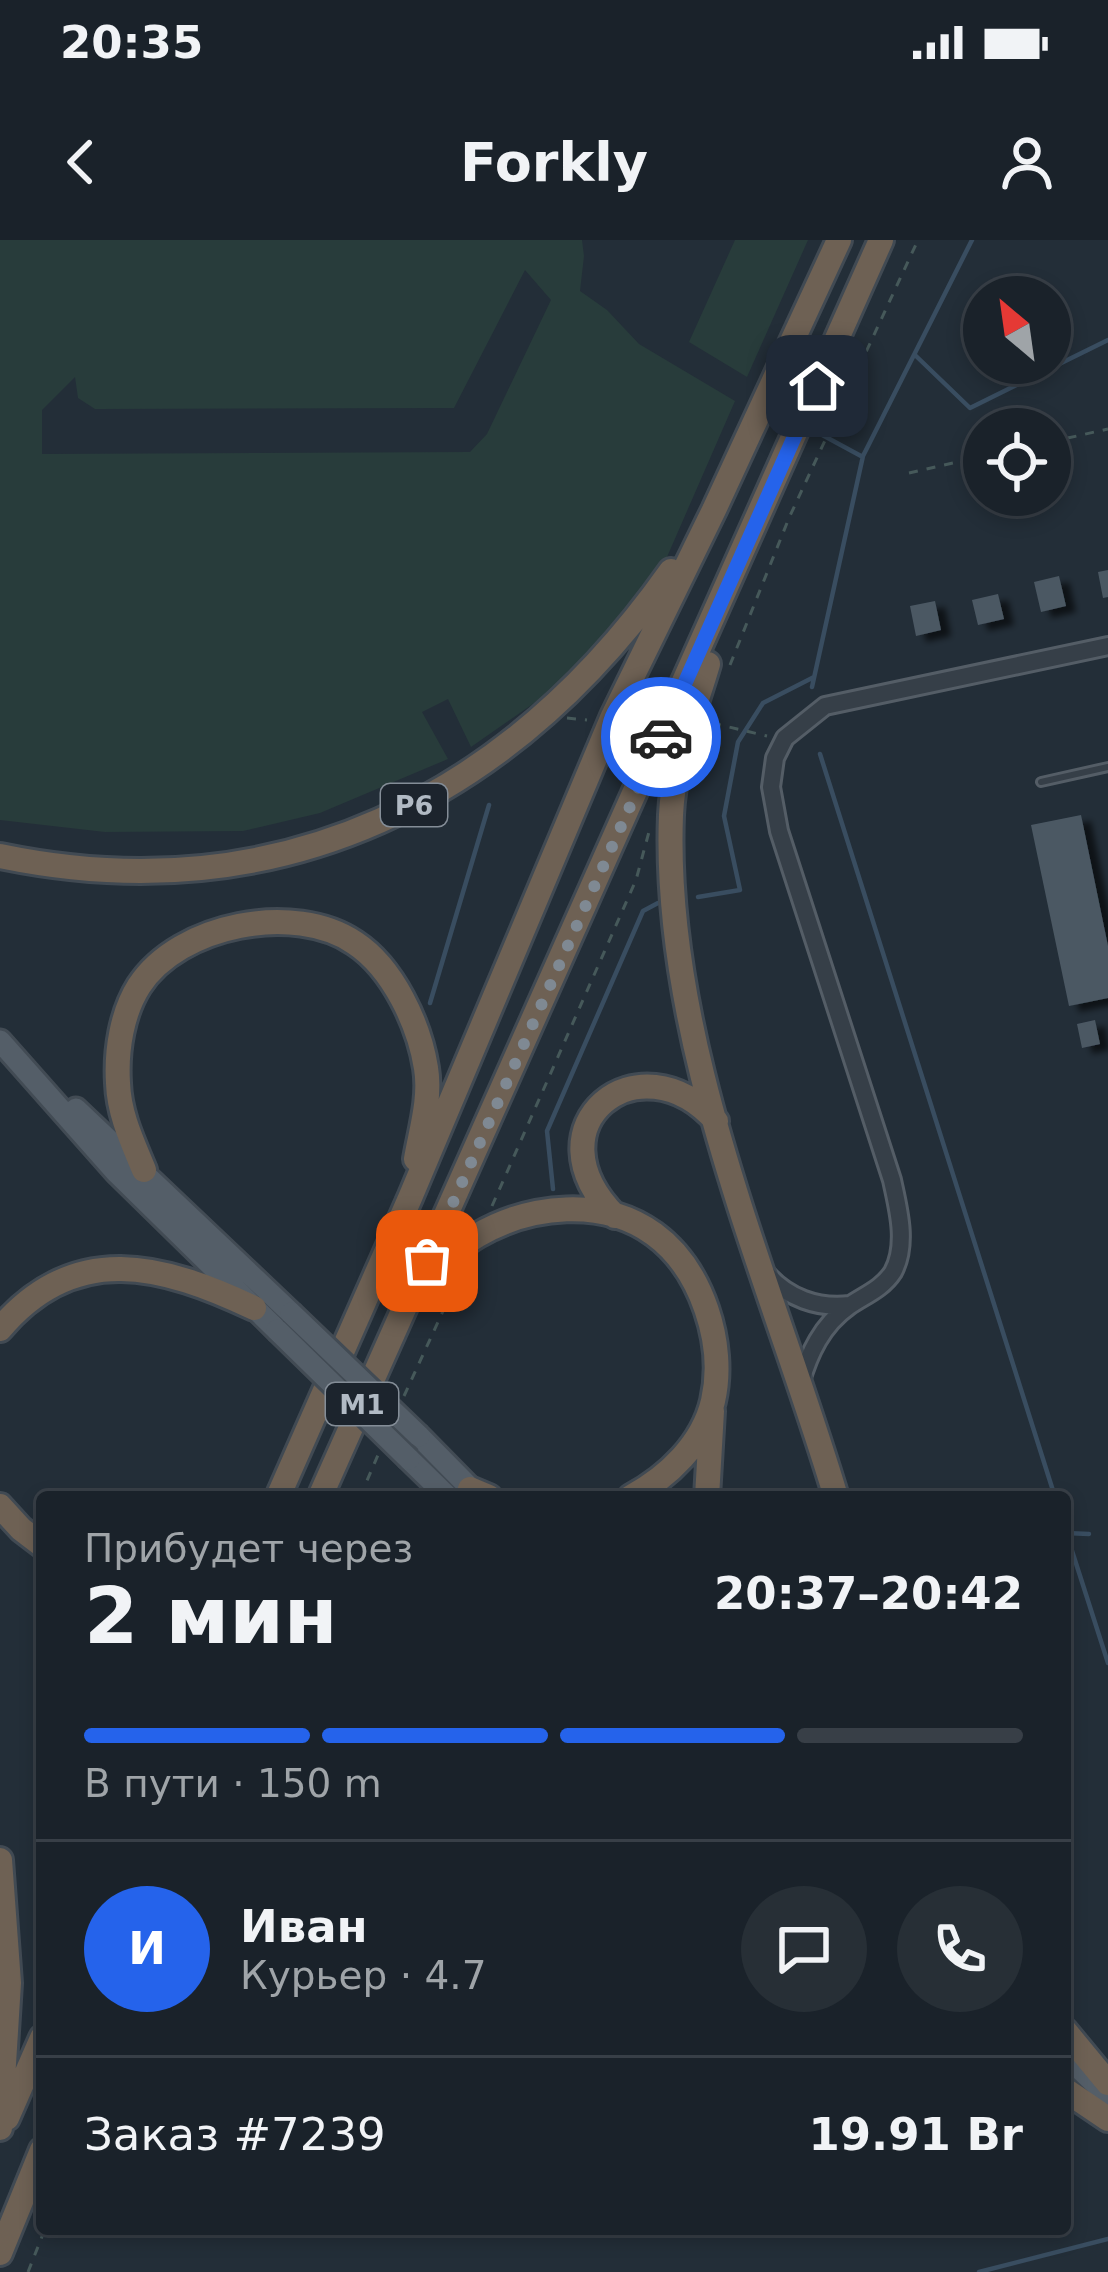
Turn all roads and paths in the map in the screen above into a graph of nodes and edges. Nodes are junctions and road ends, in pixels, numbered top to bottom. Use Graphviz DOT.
graph roads {
  1 [pos="839,240"];
  2 [pos="881,240"];
  3 [pos="918,240"];
  4 [pos="1108,429"];
  5 [pos="1071,437"];
  6 [pos="963,461"];
  7 [pos="909,473"];
  8 [pos="714,510"];
  9 [pos="732,580"];
  10 [pos="1108,646"];
  11 [pos="727,672"];
  12 [pos="714,709"];
  13 [pos="541,716"];
  14 [pos="613,716"];
  15 [pos="700,726"];
  16 [pos="752,735"];
  17 [pos="1108,766"];
  18 [pos="1040,782"];
  19 [pos="654,814"];
  20 [pos="0,856"];
  21 [pos="0,1040"];
  22 [pos="718,1123"];
  23 [pos="144,1170"];
  24 [pos="410,1198"];
  25 [pos="615,1216"];
  26 [pos="479,1234"];
  27 [pos="759,1266"];
  28 [pos="461,1273"];
  29 [pos="851,1304"];
  30 [pos="254,1308"];
  31 [pos="404,1311"];
  32 [pos="284,1322"];
  33 [pos="0,1329"];
  34 [pos="800,1384"];
  35 [pos="713,1403"];
  36 [pos="398,1411"];
  37 [pos="379,1454"];
  38 [pos="289,1471"];
  39 [pos="271,1491"];
  40 [pos="281,1491"];
  41 [pos="323,1491"];
  42 [pos="363,1491"];
  43 [pos="465,1491"];
  44 [pos="468,1491"];
  45 [pos="640,1491"];
  46 [pos="707,1491"];
  47 [pos="834,1491"];
  48 [pos="0,1506"];
  49 [pos="36,1540"];
  50 [pos="0,1860"];
  51 [pos="1071,2038"];
  52 [pos="36,2051"];
  53 [pos="1071,2061"];
  54 [pos="1108,2083"];
  55 [pos="1071,2094"];
  56 [pos="1108,2096"];
  57 [pos="1108,2119"];
  58 [pos="0,2131"];
  59 [pos="36,2164"];
  60 [pos="36,2186"];
  61 [pos="20,2203"];
  62 [pos="43,2235"];
  63 [pos="0,2253"];
  64 [pos="28,2272"];
  1 -- 8 [label="highway, М1"];
  2 -- 9 [label="highway, М1"];
  3 -- 11 [label="path"];
  4 -- 5 [label="path"];
  6 -- 7 [label="path"];
  8 -- 13 [label="highway, Р6"];
  8 -- 14 [label="highway, М1"];
  9 -- 15 [label="highway"];
  9 -- 31 [label="highway, М1"];
  10 -- 29 [label="street"];
  12 -- 15 [label="path"];
  13 -- 14 [label="path"];
  13 -- 20 [label="highway, Р6"];
  14 -- 24 [label="highway, М1"];
  15 -- 16 [label="path"];
  15 -- 22 [label="highway"];
  17 -- 18 [label="lane"];
  19 -- 26 [label="path"];
  21 -- 23 [label="main road"];
  21 -- 30 [label="main road"];
  22 -- 25 [label="highway"];
  22 -- 27 [label="highway"];
  23 -- 24 [label="highway"];
  23 -- 32 [label="main road"];
  24 -- 38 [label="highway, М1"];
  25 -- 26 [label="highway"];
  25 -- 35 [label="highway"];
  26 -- 31 [label="highway"];
  27 -- 29 [label="street"];
  27 -- 34 [label="highway"];
  28 -- 36 [label="path"];
  29 -- 34 [label="street"];
  30 -- 32 [label="main road"];
  30 -- 33 [label="highway"];
  31 -- 41 [label="highway, М1"];
  32 -- 43 [label="main road, bridge"];
  32 -- 44 [label="main road, bridge"];
  34 -- 47 [label="highway"];
  35 -- 45 [label="highway"];
  35 -- 46 [label="highway"];
  37 -- 42 [label="path"];
  38 -- 39 [label="highway"];
  38 -- 40 [label="highway, М1"];
  48 -- 49 [label="highway"];
  50 -- 58 [label="highway"];
  51 -- 54 [label="highway"];
  52 -- 58 [label="highway"];
  53 -- 56 [label="main road"];
  55 -- 57 [label="highway"];
  59 -- 61 [label="highway"];
  60 -- 61 [label="highway"];
  61 -- 63 [label="highway"];
  62 -- 64 [label="path"];
}
